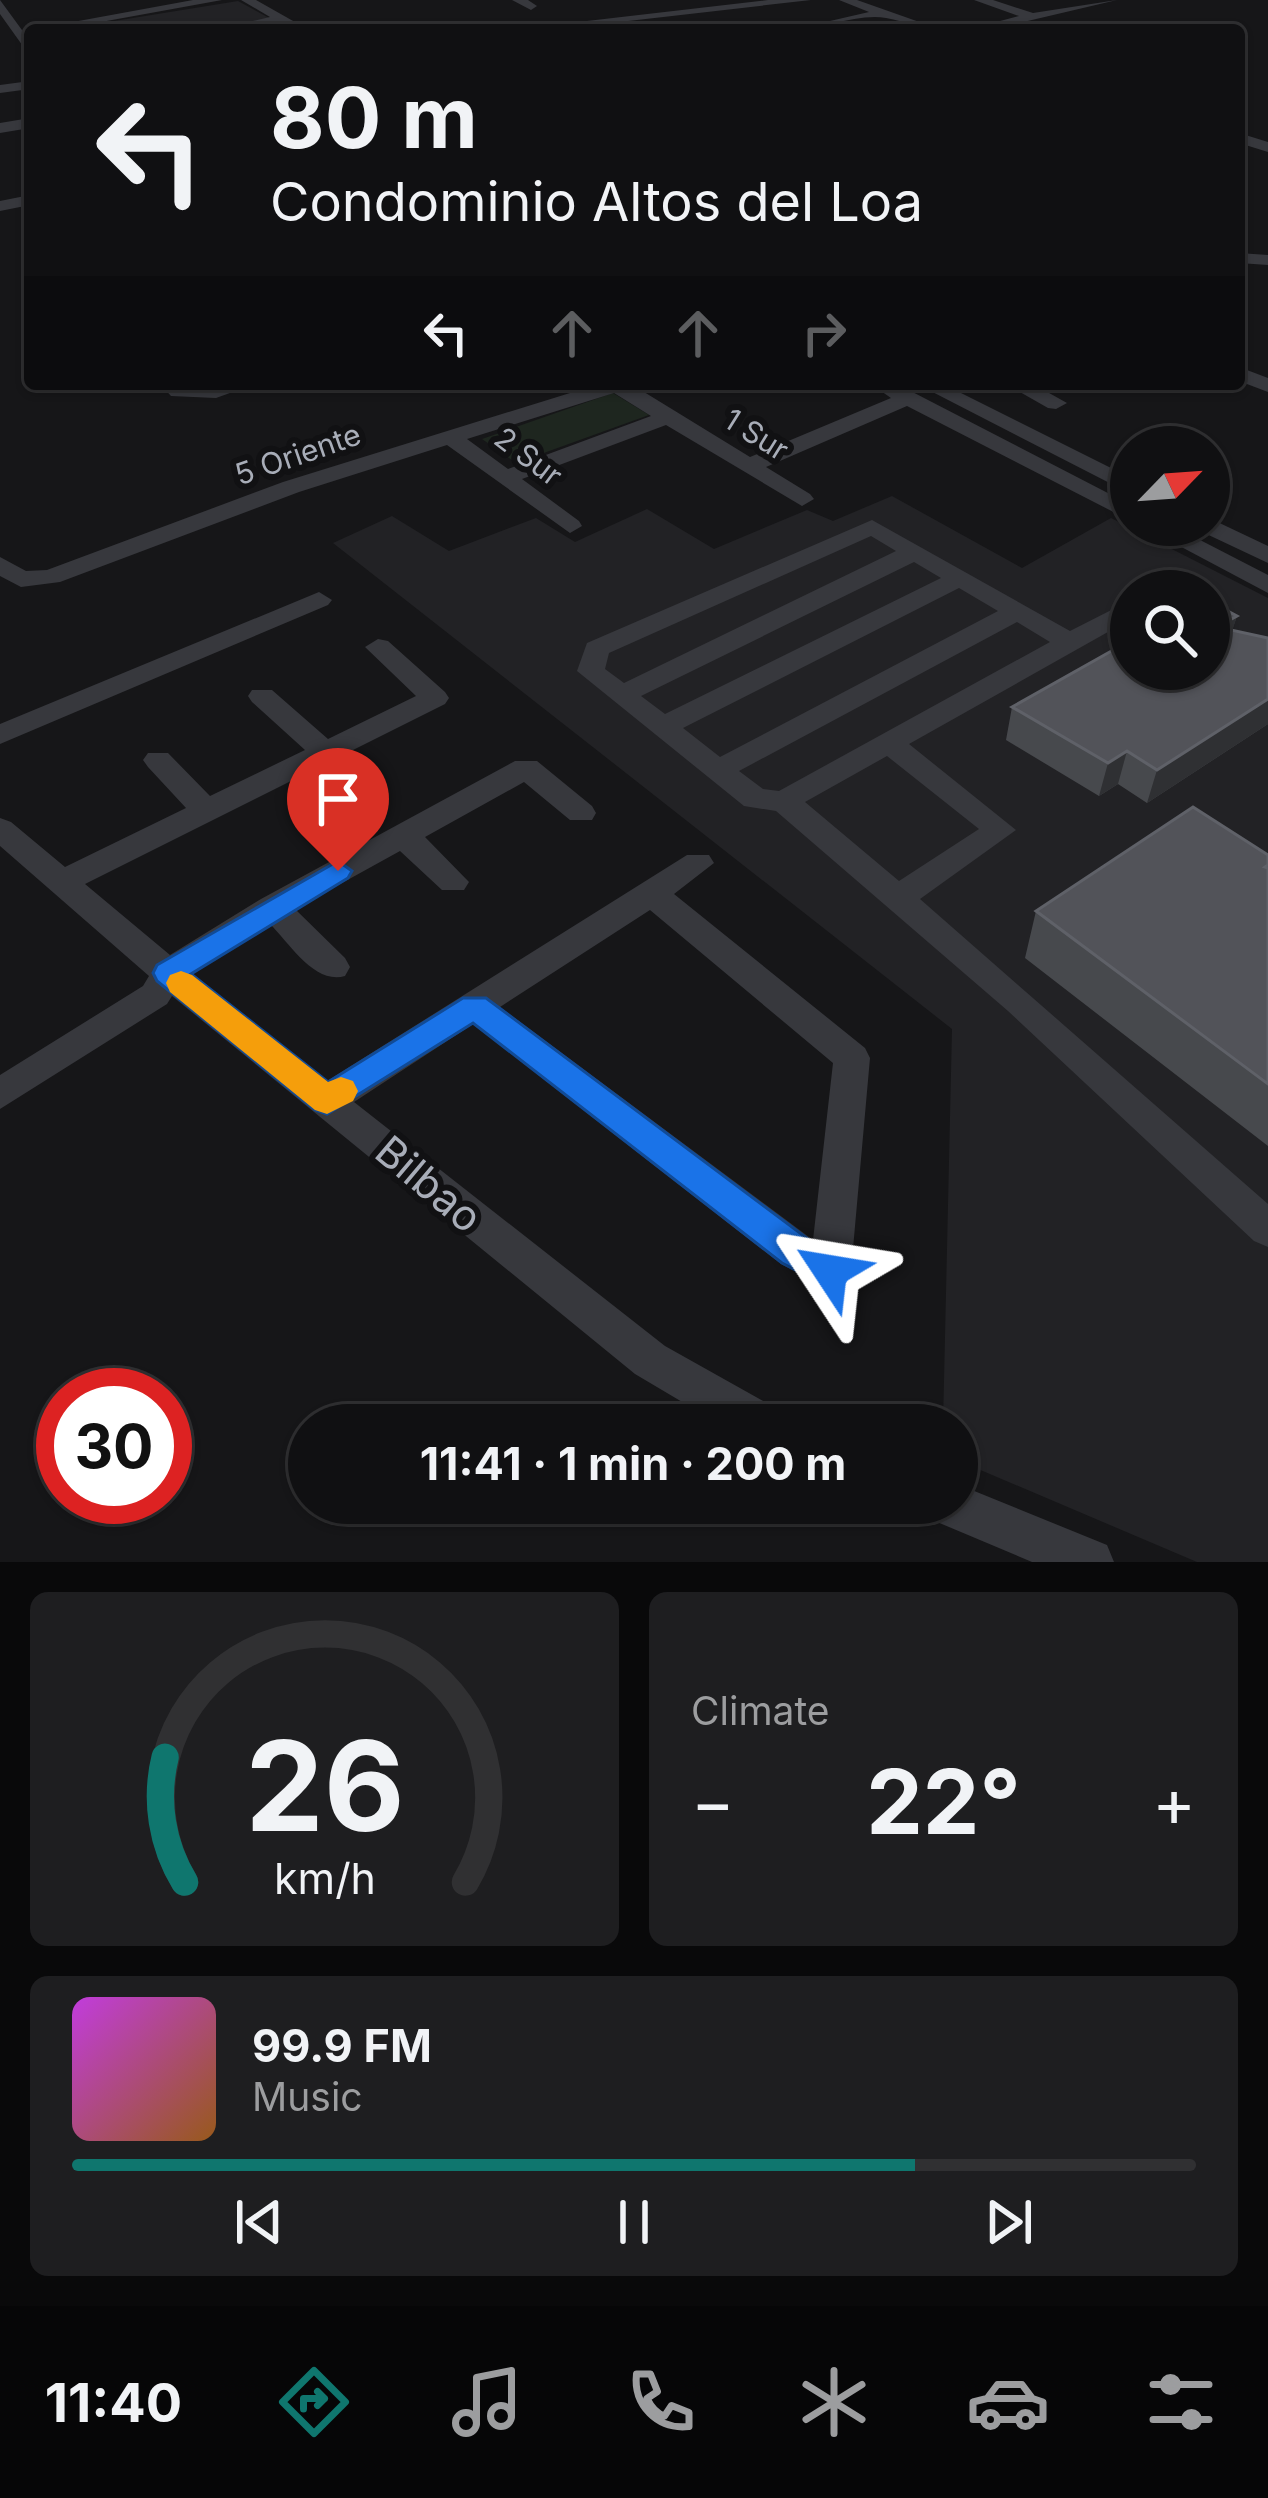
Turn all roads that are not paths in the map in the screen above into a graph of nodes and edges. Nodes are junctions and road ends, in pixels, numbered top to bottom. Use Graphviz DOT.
graph roads {
  1 [pos="158,0"];
  2 [pos="215,0"];
  3 [pos="247,0"];
  4 [pos="805,0"];
  5 [pos="844,0"];
  6 [pos="902,0"];
  7 [pos="980,0"];
  8 [pos="1111,0"];
  9 [pos="126,2"];
  10 [pos="867,7"];
  11 [pos="2,11"];
  12 [pos="883,12"];
  13 [pos="647,14"];
  14 [pos="1034,17"];
  15 [pos="283,20"];
  16 [pos="258,24"];
  17 [pos="291,24"];
  18 [pos="590,24"];
  19 [pos="673,24"];
  20 [pos="826,24"];
  21 [pos="918,24"];
  22 [pos="1001,24"];
  23 [pos="18,35"];
  24 [pos="0,37"];
  25 [pos="24,52"];
  26 [pos="0,182"];
  27 [pos="24,200"];
  28 [pos="603,390"];
  29 [pos="627,390"];
  30 [pos="1029,390"];
  31 [pos="917,391"];
  32 [pos="1056,403"];
  33 [pos="668,416"];
  34 [pos="450,437"];
  35 [pos="748,466"];
  36 [pos="504,478"];
  37 [pos="1110,478"];
  38 [pos="802,500"];
  39 [pos="1110,502"];
  40 [pos="570,526"];
  41 [pos="1230,537"];
  42 [pos="1193,546"];
  43 [pos="915,552"];
  44 [pos="1268,556"];
  45 [pos="0,565"];
  46 [pos="960,578"];
  47 [pos="1268,585"];
  48 [pos="320,600"];
  49 [pos="1017,612"];
  50 [pos="1110,620"];
  51 [pos="1070,642"];
  52 [pos="378,647"];
  53 [pos="622,695"];
  54 [pos="262,696"];
  55 [pos="662,728"];
  56 [pos="0,736"];
  57 [pos="890,744"];
  58 [pos="324,752"];
  59 [pos="158,760"];
  60 [pos="718,770"];
  61 [pos="784,801"];
  62 [pos="205,810"];
  63 [pos="581,813"];
  64 [pos="0,829"];
  65 [pos="403,835"];
  66 [pos="698,863"];
  67 [pos="61,882"];
  68 [pos="453,882"];
  69 [pos="651,893"];
  70 [pos="896,899"];
  71 [pos="272,908"];
  72 [pos="333,967"];
  73 [pos="168,973"];
  74 [pos="474,1006"];
  75 [pos="0,1094"];
  76 [pos="327,1100"];
  77 [pos="1268,1229"];
  78 [pos="726,1404"];
  79 [pos="978,1516"];
  80 [pos="1090,1562"];
  1 -- 9 [label="street"];
  2 -- 9 [label="street"];
  3 -- 15 [label="street"];
  4 -- 13 [label="street"];
  5 -- 10 [label="street"];
  6 -- 10 [label="street"];
  7 -- 14 [label="street"];
  8 -- 14 [label="street"];
  10 -- 12 [label="street"];
  11 -- 23 [label="street"];
  12 -- 20 [label="street"];
  12 -- 21 [label="street"];
  13 -- 18 [label="street"];
  13 -- 19 [label="street"];
  14 -- 22 [label="street"];
  15 -- 16 [label="street"];
  15 -- 17 [label="street"];
  23 -- 24 [label="street"];
  23 -- 25 [label="street"];
  26 -- 27 [label="street"];
  28 -- 34 [label="street, 5 Oriente"];
  29 -- 33 [label="street, 1 Sur"];
  30 -- 32 [label="street"];
  31 -- 35 [label="street"];
  31 -- 37 [label="street"];
  31 -- 39 [label="street"];
  33 -- 35 [label="street, 1 Sur"];
  33 -- 36 [label="street"];
  34 -- 36 [label="street, 2 Sur"];
  34 -- 45 [label="street, 5 Oriente"];
  35 -- 38 [label="street, 1 Sur"];
  36 -- 40 [label="street, 2 Sur"];
  41 -- 44 [label="street"];
  42 -- 47 [label="street"];
  43 -- 46 [label="street"];
  43 -- 53 [label="street"];
  43 -- 53 [label="street"];
  46 -- 49 [label="street"];
  46 -- 55 [label="street"];
  48 -- 56 [label="street"];
  49 -- 51 [label="street"];
  49 -- 60 [label="street"];
  50 -- 51 [label="street"];
  51 -- 57 [label="street"];
  52 -- 58 [label="street"];
  53 -- 55 [label="street"];
  54 -- 58 [label="street"];
  55 -- 60 [label="street"];
  57 -- 61 [label="street"];
  57 -- 70 [label="street"];
  58 -- 62 [label="street"];
  59 -- 62 [label="street"];
  60 -- 61 [label="street"];
  61 -- 70 [label="street"];
  62 -- 67 [label="street"];
  63 -- 65 [label="street"];
  64 -- 67 [label="street, Bilbao"];
  65 -- 68 [label="street"];
  65 -- 71 [label="street"];
  66 -- 69 [label="street"];
  67 -- 73 [label="street, Bilbao"];
  69 -- 74 [label="street"];
  69 -- 74 [label="street"];
  70 -- 77 [label="street"];
  71 -- 72 [label="street"];
  71 -- 73 [label="street"];
  73 -- 75 [label="street"];
  73 -- 76 [label="street, Bilbao"];
  74 -- 76 [label="street"];
  76 -- 78 [label="street, Bilbao"];
  79 -- 80 [label="street"];
}
